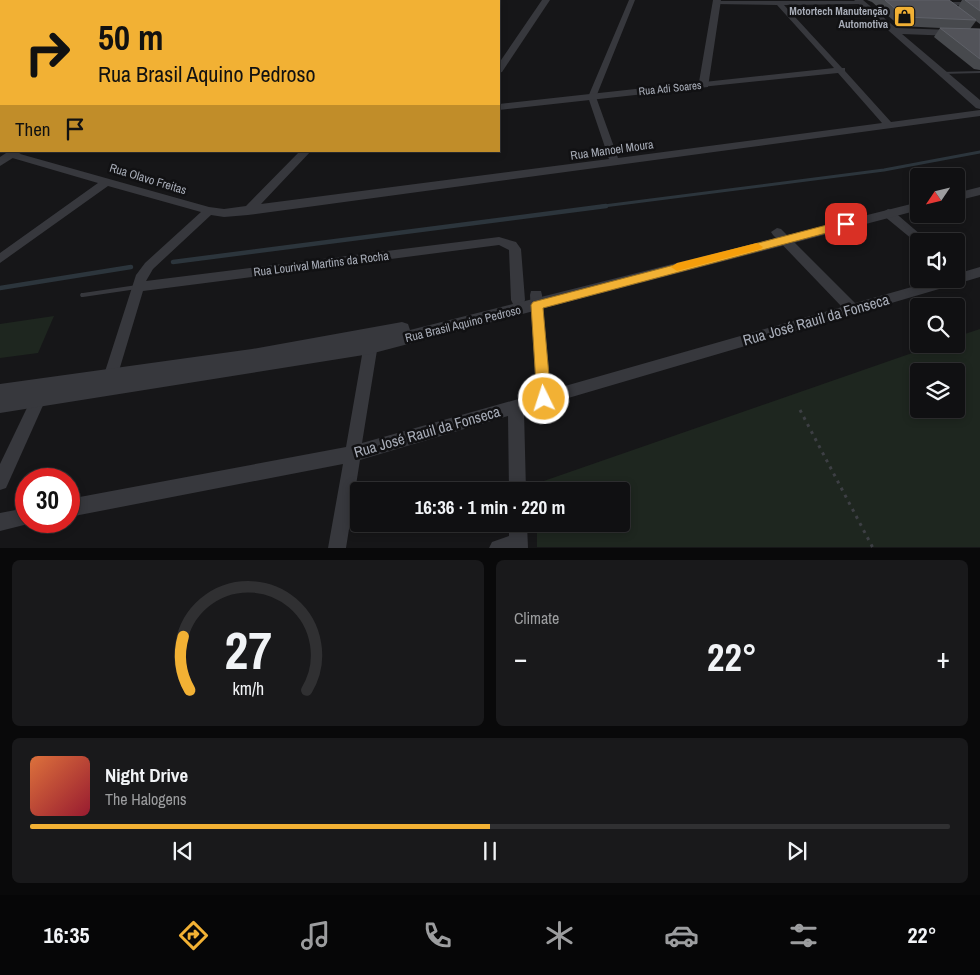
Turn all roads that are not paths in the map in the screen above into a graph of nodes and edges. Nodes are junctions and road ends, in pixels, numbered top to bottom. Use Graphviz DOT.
graph roads {
  1 [pos="546,0"];
  2 [pos="632,0"];
  3 [pos="859,1"];
  4 [pos="717,2"];
  5 [pos="942,2"];
  6 [pos="780,3"];
  7 [pos="980,4"];
  8 [pos="959,14"];
  9 [pos="893,31"];
  10 [pos="980,34"];
  11 [pos="500,69"];
  12 [pos="842,70"];
  13 [pos="980,72"];
  14 [pos="941,73"];
  15 [pos="704,85"];
  16 [pos="592,97"];
  17 [pos="980,106"];
  18 [pos="500,107"];
  19 [pos="980,113"];
  20 [pos="889,124"];
  21 [pos="305,152"];
  22 [pos="15,153"];
  23 [pos="0,162"];
  24 [pos="615,162"];
  25 [pos="107,180"];
  26 [pos="980,181"];
  27 [pos="965,184"];
  28 [pos="980,191"];
  29 [pos="965,195"];
  30 [pos="910,199"];
  31 [pos="910,208"];
  32 [pos="209,211"];
  33 [pos="248,211"];
  34 [pos="888,213"];
  35 [pos="912,233"];
  36 [pos="780,236"];
  37 [pos="0,259"];
  38 [pos="980,272"];
  39 [pos="965,273"];
  40 [pos="137,287"];
  41 [pos="915,288"];
  42 [pos="83,295"];
  43 [pos="518,300"];
  44 [pos="536,300"];
  45 [pos="853,309"];
  46 [pos="371,341"];
  47 [pos="108,382"];
  48 [pos="0,392"];
  49 [pos="42,392"];
  50 [pos="544,399"];
  51 [pos="0,405"];
  52 [pos="516,407"];
  53 [pos="354,454"];
  54 [pos="0,482"];
  55 [pos="518,482"];
  56 [pos="80,506"];
  57 [pos="15,519"];
  58 [pos="0,522"];
  59 [pos="518,532"];
  60 [pos="519,545"];
  61 [pos="337,548"];
  62 [pos="498,548"];
  1 -- 11 [label="street"];
  2 -- 16 [label="street"];
  3 -- 6 [label="street"];
  3 -- 9 [label="street"];
  4 -- 6 [label="street"];
  4 -- 15 [label="street"];
  5 -- 7 [label="street"];
  5 -- 8 [label="street"];
  6 -- 12 [label="street"];
  9 -- 10 [label="street"];
  9 -- 14 [label="street"];
  12 -- 15 [label="street, Rua Adi Soares"];
  12 -- 20 [label="street"];
  13 -- 14 [label="lane"];
  14 -- 17 [label="street"];
  15 -- 16 [label="street, Rua Adi Soares"];
  16 -- 18 [label="street, Rua Adi Soares"];
  16 -- 24 [label="street"];
  19 -- 20 [label="street, Rua Manoel Moura"];
  20 -- 24 [label="street, Rua Manoel Moura"];
  21 -- 33 [label="street"];
  22 -- 23 [label="street"];
  22 -- 25 [label="street, Rua Olavo Freitas"];
  24 -- 33 [label="street, Rua Manoel Moura"];
  25 -- 32 [label="street, Rua Olavo Freitas"];
  25 -- 37 [label="street"];
  26 -- 27 [label="street"];
  28 -- 29 [label="street"];
  30 -- 36 [label="street, Rua Brasil Aquino Pedroso"];
  31 -- 34 [label="street, Rua Brasil Aquino Pedroso"];
  32 -- 33 [label="street, Rua Olavo Freitas"];
  32 -- 40 [label="street"];
  34 -- 35 [label="street"];
  34 -- 36 [label="street, Rua Brasil Aquino Pedroso"];
  36 -- 44 [label="street, Rua Brasil Aquino Pedroso"];
  36 -- 45 [label="street"];
  38 -- 39 [label="street, Rua José Rauil da Fonseca"];
  40 -- 42 [label="lane"];
  40 -- 43 [label="street, Rua Lourival Martins da Rocha"];
  40 -- 47 [label="street"];
  41 -- 45 [label="street, Rua José Rauil da Fonseca"];
  43 -- 44 [label="street, Rua Brasil Aquino Pedroso"];
  43 -- 46 [label="street, Rua Brasil Aquino Pedroso"];
  44 -- 46 [label="street, Rua Brasil Aquino Pedroso"];
  44 -- 50 [label="street"];
  45 -- 50 [label="street, Rua José Rauil da Fonseca"];
  46 -- 47 [label="street, Rua Brasil Aquino Pedroso"];
  46 -- 53 [label="street"];
  47 -- 49 [label="street, Rua Brasil Aquino Pedroso"];
  48 -- 49 [label="street, Rua Brasil Aquino Pedroso"];
  49 -- 51 [label="street, Rua Brasil Aquino Pedroso"];
  49 -- 54 [label="street"];
  50 -- 52 [label="street, Rua José Rauil da Fonseca"];
  52 -- 53 [label="street, Rua José Rauil da Fonseca"];
  52 -- 55 [label="street"];
  53 -- 56 [label="street, Rua José Rauil da Fonseca"];
  53 -- 61 [label="street"];
  57 -- 58 [label="street"];
  59 -- 60 [label="street"];
  60 -- 62 [label="street"];
}
